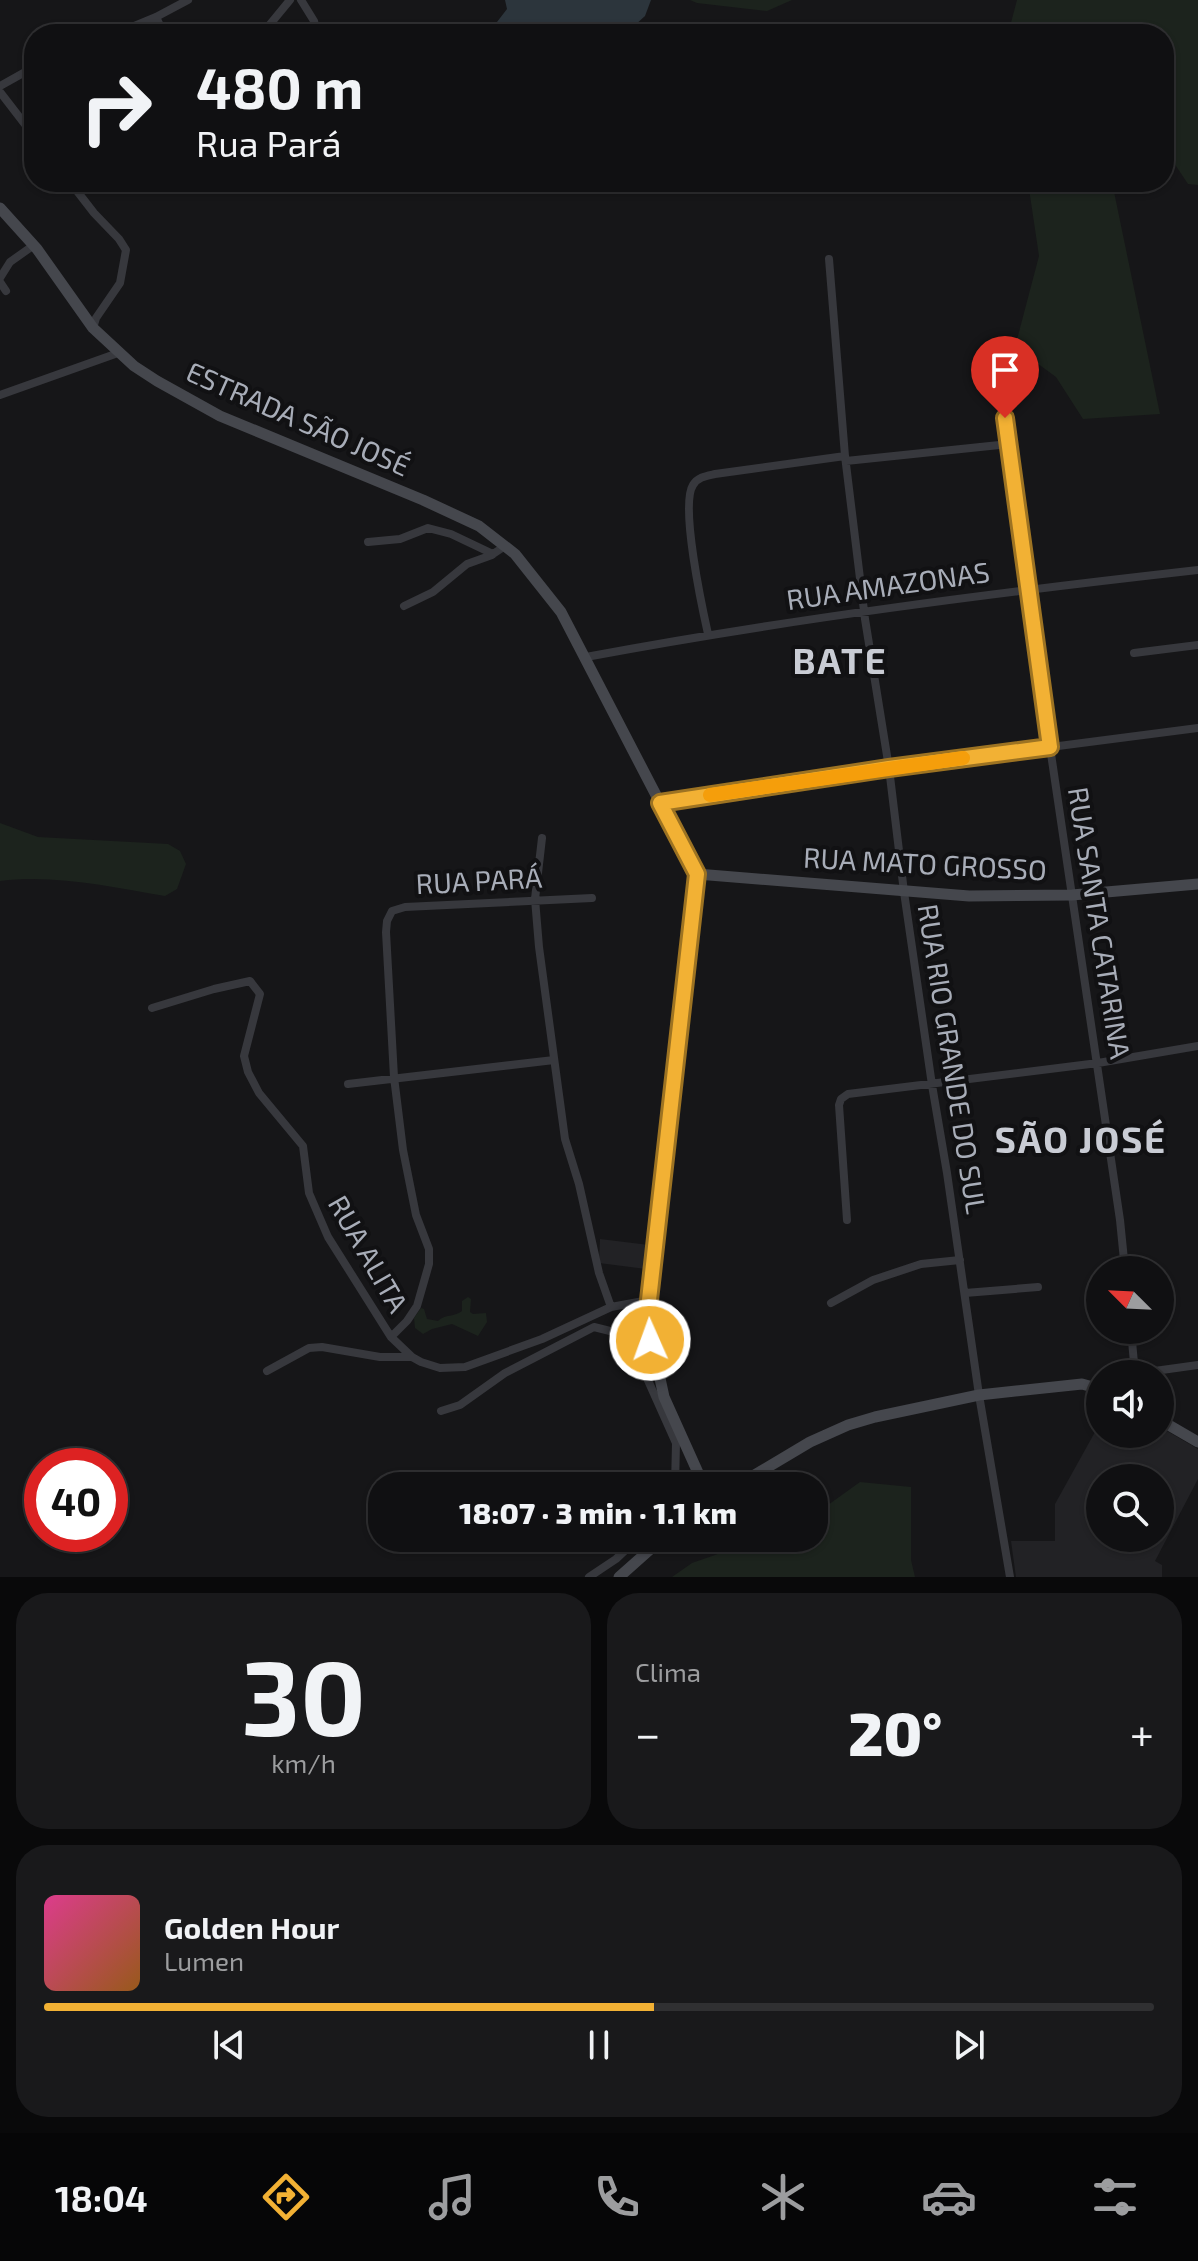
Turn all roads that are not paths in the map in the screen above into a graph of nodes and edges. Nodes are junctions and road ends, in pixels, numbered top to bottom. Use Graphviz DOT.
graph roads {
  1 [pos="188,0"];
  2 [pos="290,0"];
  3 [pos="301,0"];
  4 [pos="156,17"];
  5 [pos="139,24"];
  6 [pos="159,24"];
  7 [pos="270,24"];
  8 [pos="315,24"];
  9 [pos="24,73"];
  10 [pos="0,86"];
  11 [pos="0,92"];
  12 [pos="24,123"];
  13 [pos="78,192"];
  14 [pos="1,212"];
  15 [pos="34,245"];
  16 [pos="829,259"];
  17 [pos="0,280"];
  18 [pos="6,291"];
  19 [pos="93,328"];
  20 [pos="118,353"];
  21 [pos="1002,391"];
  22 [pos="0,395"];
  23 [pos="1009,444"];
  24 [pos="845,458"];
  25 [pos="368,542"];
  26 [pos="505,546"];
  27 [pos="493,554"];
  28 [pos="1198,570"];
  29 [pos="1029,589"];
  30 [pos="404,606"];
  31 [pos="864,610"];
  32 [pos="708,634"];
  33 [pos="1198,645"];
  34 [pos="1134,653"];
  35 [pos="586,657"];
  36 [pos="1198,728"];
  37 [pos="1050,747"];
  38 [pos="889,768"];
  39 [pos="660,803"];
  40 [pos="542,838"];
  41 [pos="697,874"];
  42 [pos="1198,884"];
  43 [pos="904,892"];
  44 [pos="1072,895"];
  45 [pos="592,898"];
  46 [pos="535,899"];
  47 [pos="152,1008"];
  48 [pos="1198,1046"];
  49 [pos="554,1060"];
  50 [pos="1098,1063"];
  51 [pos="394,1077"];
  52 [pos="348,1084"];
  53 [pos="932,1085"];
  54 [pos="847,1220"];
  55 [pos="1124,1256"];
  56 [pos="960,1260"];
  57 [pos="1038,1287"];
  58 [pos="965,1293"];
  59 [pos="649,1300"];
  60 [pos="831,1303"];
  61 [pos="611,1307"];
  62 [pos="391,1337"];
  63 [pos="412,1357"];
  64 [pos="1198,1365"];
  65 [pos="1174,1368"];
  66 [pos="267,1371"];
  67 [pos="1086,1383"];
  68 [pos="1082,1384"];
  69 [pos="1086,1385"];
  70 [pos="979,1395"];
  71 [pos="441,1411"];
  72 [pos="1174,1428"];
  73 [pos="1198,1442"];
  74 [pos="675,1472"];
  75 [pos="698,1472"];
  76 [pos="760,1472"];
  77 [pos="623,1552"];
  78 [pos="647,1552"];
  79 [pos="589,1577"];
  80 [pos="619,1577"];
  81 [pos="1010,1577"];
  1 -- 4 [label="street"];
  2 -- 7 [label="street"];
  3 -- 8 [label="street"];
  4 -- 5 [label="street"];
  4 -- 6 [label="street"];
  9 -- 10 [label="street"];
  11 -- 12 [label="street"];
  13 -- 19 [label="street"];
  14 -- 15 [label="street, ESTRADA SÃO JOSÉ"];
  15 -- 17 [label="street"];
  15 -- 19 [label="street, ESTRADA SÃO JOSÉ"];
  16 -- 24 [label="street, RUA RIO GRANDE DO SUL"];
  17 -- 18 [label="street"];
  19 -- 20 [label="street, ESTRADA SÃO JOSÉ"];
  20 -- 22 [label="street"];
  20 -- 26 [label="street, ESTRADA SÃO JOSÉ"];
  21 -- 23 [label="street, RUA SANTA CATARINA"];
  23 -- 24 [label="street"];
  23 -- 29 [label="street, RUA SANTA CATARINA"];
  24 -- 31 [label="street, RUA RIO GRANDE DO SUL"];
  24 -- 32 [label="street"];
  25 -- 27 [label="street"];
  26 -- 27 [label="street"];
  26 -- 35 [label="street, ESTRADA SÃO JOSÉ"];
  27 -- 30 [label="street"];
  28 -- 29 [label="street, RUA AMAZONAS"];
  29 -- 31 [label="street, RUA AMAZONAS"];
  29 -- 37 [label="street, RUA SANTA CATARINA"];
  31 -- 32 [label="street, RUA AMAZONAS"];
  31 -- 38 [label="street, RUA RIO GRANDE DO SUL"];
  32 -- 35 [label="street, RUA AMAZONAS"];
  33 -- 34 [label="street"];
  35 -- 39 [label="street, ESTRADA SÃO JOSÉ"];
  36 -- 37 [label="street"];
  37 -- 38 [label="street"];
  37 -- 44 [label="street, RUA SANTA CATARINA"];
  38 -- 39 [label="street"];
  38 -- 43 [label="street, RUA RIO GRANDE DO SUL"];
  39 -- 41 [label="street, ESTRADA SÃO JOSÉ"];
  40 -- 46 [label="street"];
  41 -- 43 [label="street, RUA MATO GROSSO"];
  41 -- 59 [label="street"];
  42 -- 44 [label="street, RUA MATO GROSSO"];
  43 -- 44 [label="street, RUA MATO GROSSO"];
  43 -- 53 [label="street, RUA RIO GRANDE DO SUL"];
  44 -- 50 [label="street, RUA SANTA CATARINA"];
  45 -- 46 [label="street, RUA PARÁ"];
  46 -- 49 [label="street"];
  46 -- 51 [label="street, RUA PARÁ"];
  47 -- 62 [label="street, RUA ALITA"];
  48 -- 50 [label="street"];
  49 -- 51 [label="street"];
  49 -- 61 [label="street"];
  50 -- 53 [label="street"];
  50 -- 55 [label="street, RUA SANTA CATARINA"];
  51 -- 52 [label="street"];
  51 -- 62 [label="street"];
  53 -- 54 [label="street"];
  53 -- 56 [label="street, RUA RIO GRANDE DO SUL"];
  56 -- 58 [label="street, RUA RIO GRANDE DO SUL"];
  56 -- 60 [label="street"];
  57 -- 58 [label="street"];
  58 -- 70 [label="street, RUA RIO GRANDE DO SUL"];
  59 -- 61 [label="street, RUA ALITA"];
  59 -- 75 [label="street"];
  61 -- 63 [label="street, RUA ALITA"];
  62 -- 63 [label="street, RUA ALITA"];
  63 -- 66 [label="street"];
  64 -- 65 [label="street"];
  67 -- 68 [label="street"];
  68 -- 69 [label="street"];
  68 -- 70 [label="street"];
  70 -- 76 [label="street"];
  70 -- 81 [label="street, RUA RIO GRANDE DO SUL"];
  71 -- 74 [label="street"];
  72 -- 73 [label="street"];
  77 -- 79 [label="street"];
  78 -- 80 [label="street"];
}
